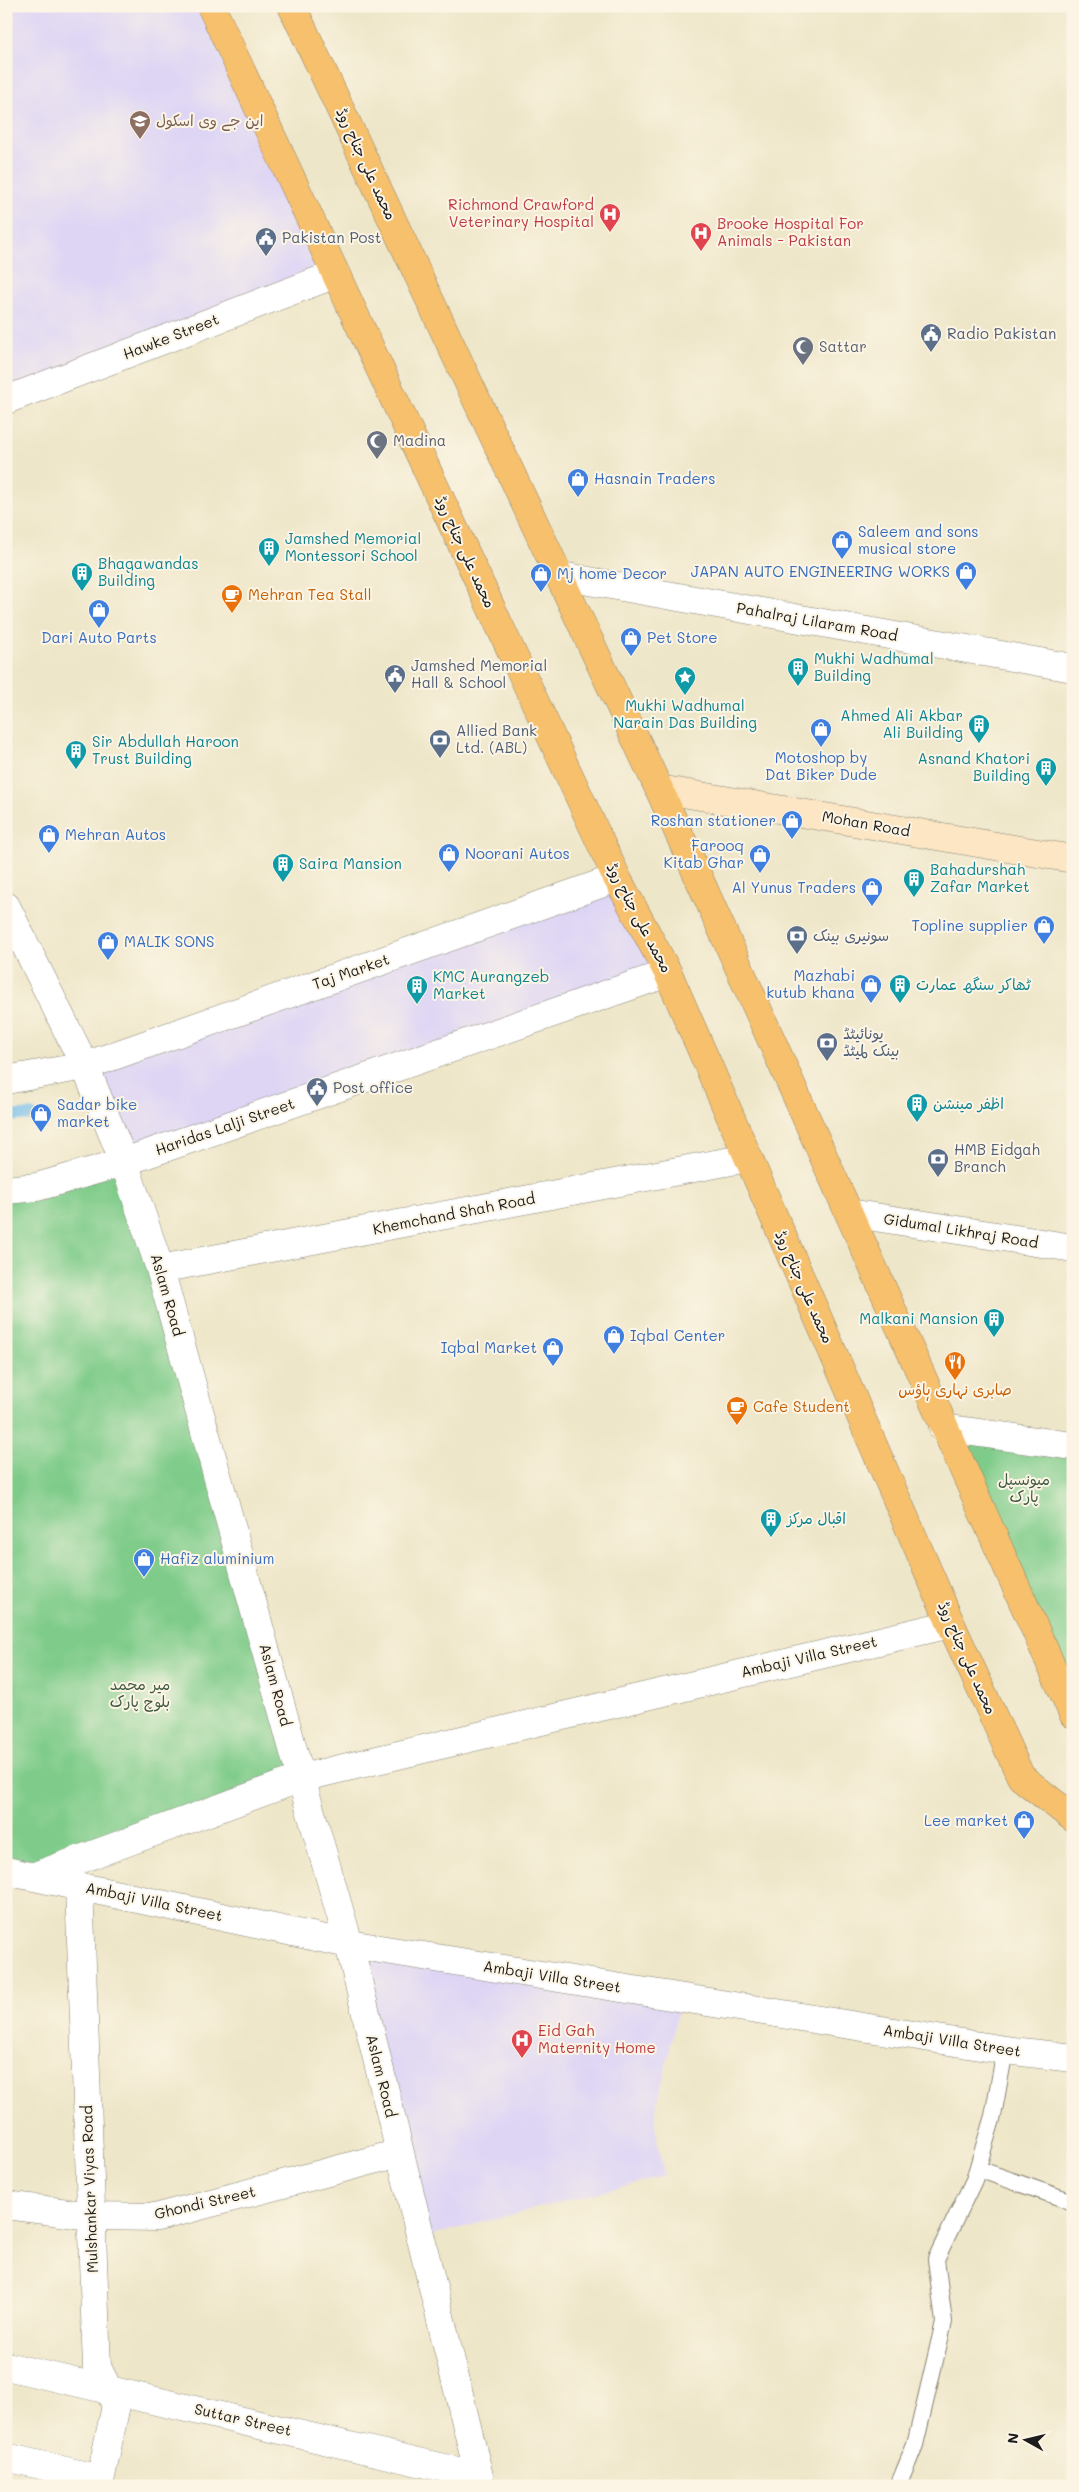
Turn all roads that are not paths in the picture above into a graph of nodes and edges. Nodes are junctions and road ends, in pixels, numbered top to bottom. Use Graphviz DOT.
graph roads {
  1 [pos="211,6"];
  2 [pos="292,6"];
  3 [pos="336,274"];
  4 [pos="6,400"];
  5 [pos="561,576"];
  6 [pos="1073,668"];
  7 [pos="659,789"];
  8 [pos="1073,859"];
  9 [pos="617,878"];
  10 [pos="6,906"];
  11 [pos="668,973"];
  12 [pos="85,1066"];
  13 [pos="6,1080"];
  14 [pos="747,1158"];
  15 [pos="124,1162"];
  16 [pos="6,1190"];
  17 [pos="849,1213"];
  18 [pos="1073,1248"];
  19 [pos="160,1269"];
  20 [pos="943,1428"];
  21 [pos="1073,1446"];
  22 [pos="951,1624"];
  23 [pos="1073,1714"];
  24 [pos="301,1778"];
  25 [pos="1073,1818"];
  26 [pos="6,1871"];
  27 [pos="35,1876"];
  28 [pos="80,1886"];
  29 [pos="349,1944"];
  30 [pos="1005,2050"];
  31 [pos="1073,2058"];
  32 [pos="400,2154"];
  33 [pos="978,2169"];
  34 [pos="1070,2201"];
  35 [pos="6,2205"];
  36 [pos="91,2216"];
  37 [pos="6,2366"];
  38 [pos="109,2389"];
  39 [pos="6,2458"];
  40 [pos="478,2481"];
  41 [pos="100,2482"];
  42 [pos="898,2486"];
  1 -- 3 [label="highway, محمد علی جناح روڈ"];
  2 -- 5 [label="highway, محمد علی جناح روڈ"];
  3 -- 4 [label="street, Hawke Street"];
  3 -- 9 [label="highway, محمد علی جناح روڈ"];
  5 -- 6 [label="street, Pahalraj Lilaram Road"];
  5 -- 7 [label="highway, محمد علی جناح روڈ"];
  7 -- 8 [label="street, Mohan Road"];
  7 -- 17 [label="highway, محمد علی جناح روڈ"];
  9 -- 11 [label="highway, محمد علی جناح روڈ"];
  9 -- 12 [label="street, Taj Market"];
  10 -- 12 [label="street, Aslam Road"];
  11 -- 14 [label="highway, محمد علی جناح روڈ"];
  11 -- 15 [label="street, Haridas Lalji Street"];
  12 -- 13 [label="street, Taj Market"];
  12 -- 15 [label="street, Aslam Road"];
  14 -- 19 [label="street, Khemchand Shah Road"];
  14 -- 22 [label="highway, محمد علی جناح روڈ"];
  15 -- 16 [label="street, Haridas Lalji Street"];
  15 -- 19 [label="street, Aslam Road"];
  17 -- 18 [label="street, Gidumal Likhraj Road"];
  17 -- 20 [label="highway, محمد علی جناح روڈ"];
  19 -- 24 [label="street, Aslam Road"];
  20 -- 21 [label="street"];
  20 -- 23 [label="highway, محمد علی جناح روڈ"];
  22 -- 24 [label="street, Ambaji Villa Street"];
  22 -- 25 [label="highway, محمد علی جناح روڈ"];
  24 -- 27 [label="street, Ambaji Villa Street"];
  24 -- 29 [label="street, Aslam Road"];
  26 -- 27 [label="street, Ambaji Villa Street"];
  27 -- 28 [label="street, Ambaji Villa Street"];
  28 -- 29 [label="street, Ambaji Villa Street"];
  28 -- 36 [label="street, Mulshankar Viyas Road"];
  29 -- 30 [label="street, Ambaji Villa Street"];
  29 -- 32 [label="street, Aslam Road"];
  30 -- 31 [label="street, Ambaji Villa Street"];
  30 -- 33 [label="lane"];
  32 -- 36 [label="street, Ghondi Street"];
  32 -- 40 [label="street, Aslam Road"];
  33 -- 34 [label="lane"];
  33 -- 42 [label="lane"];
  35 -- 36 [label="street, Ghondi Street"];
  36 -- 38 [label="street, Mulshankar Viyas Road"];
  37 -- 38 [label="street, Suttar Street"];
  38 -- 40 [label="street, Suttar Street"];
  38 -- 41 [label="street, Mulshankar Viyas Road"];
  39 -- 41 [label="street"];
}
